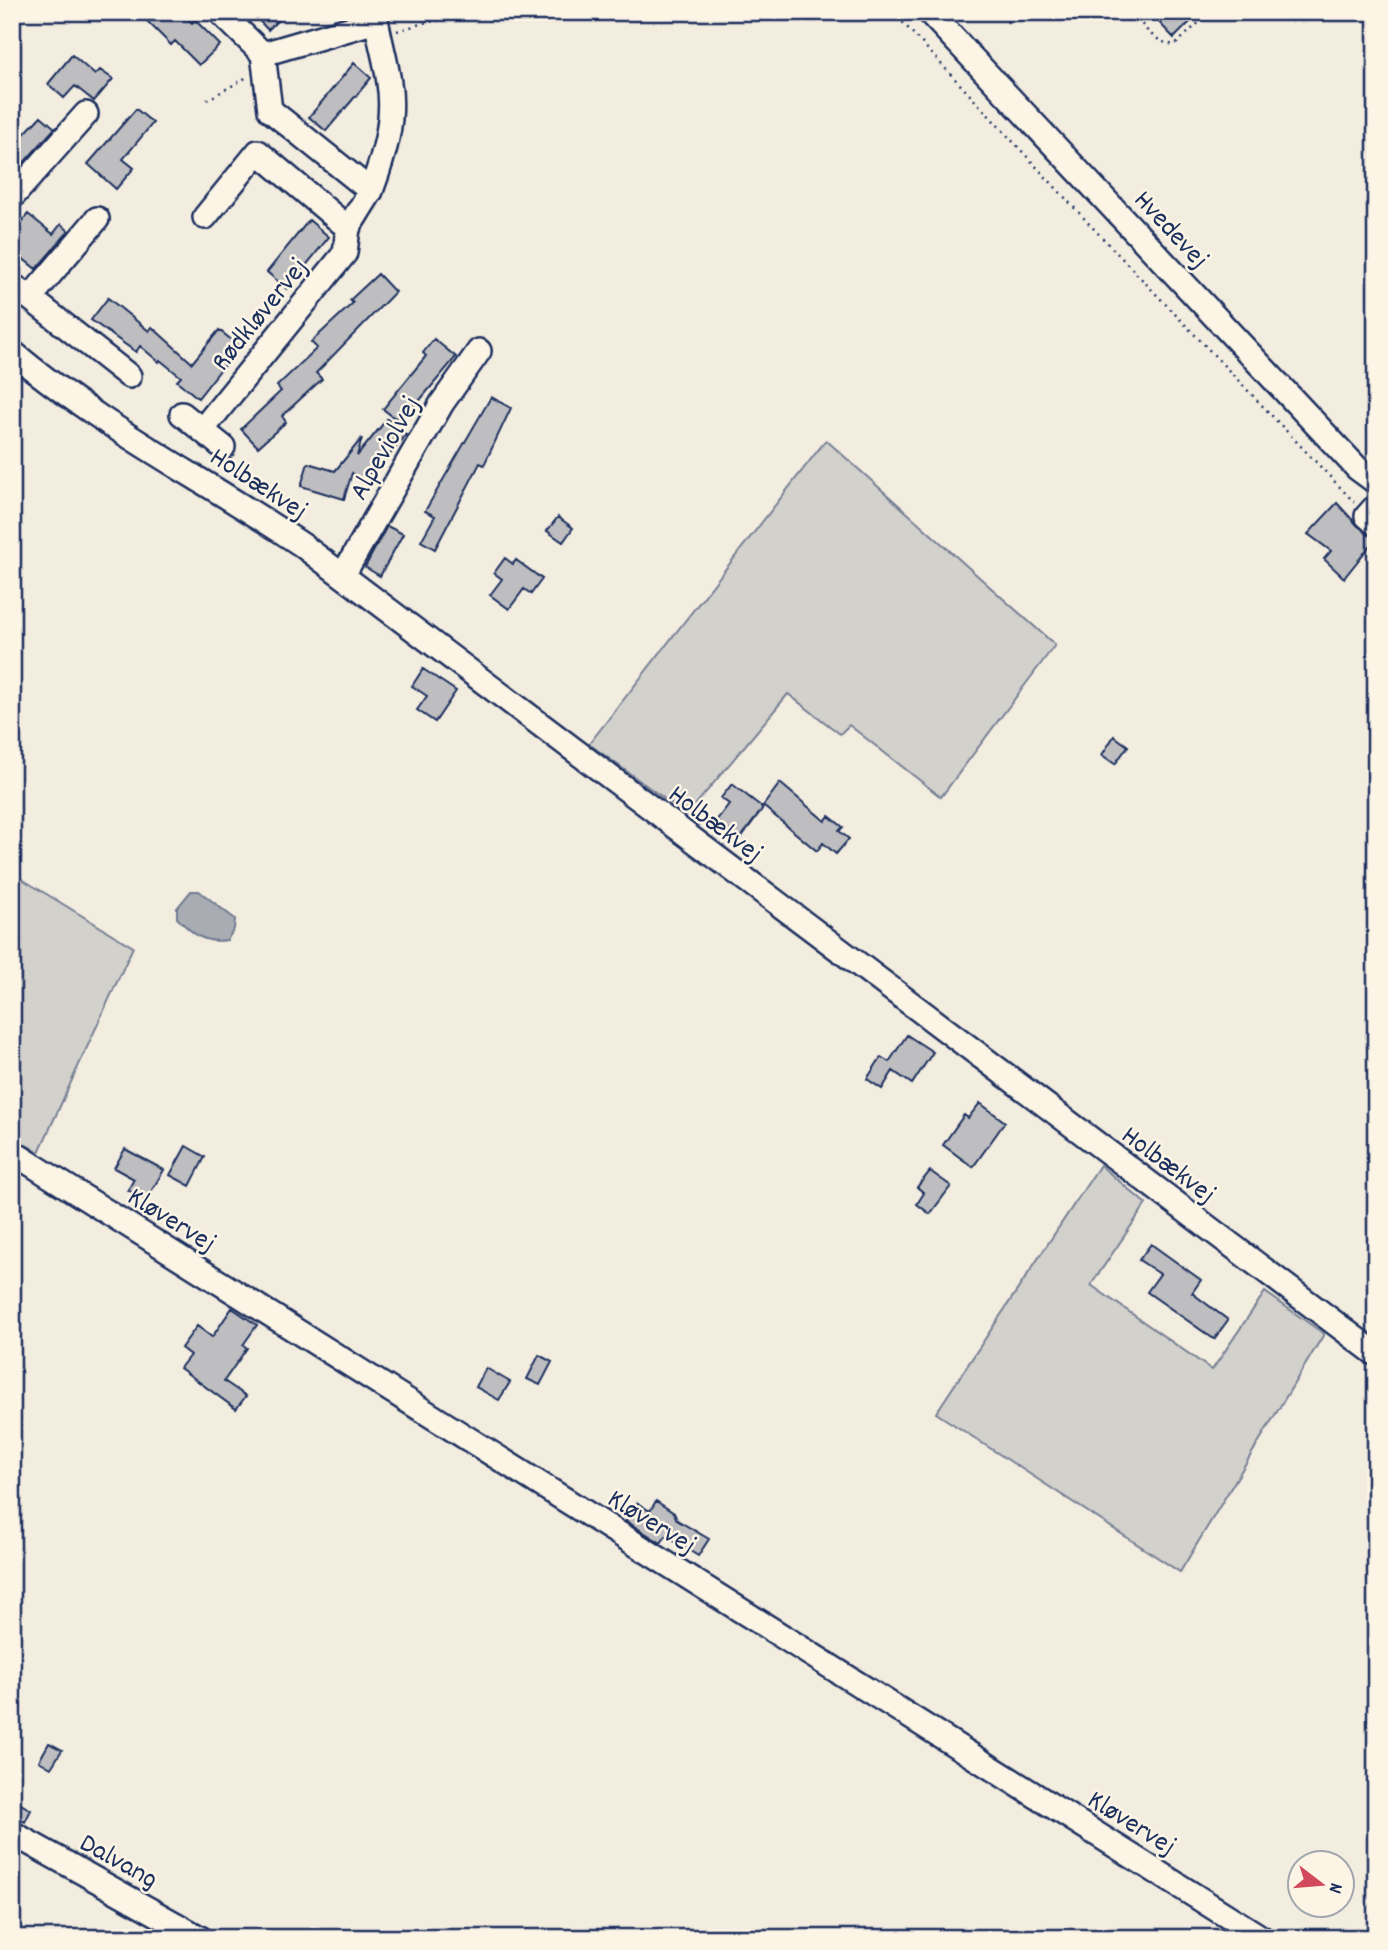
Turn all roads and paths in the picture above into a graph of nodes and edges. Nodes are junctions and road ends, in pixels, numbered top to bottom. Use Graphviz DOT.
graph roads {
  1 [pos="220,12"];
  2 [pos="893,12"];
  3 [pos="929,12"];
  4 [pos="996,12"];
  5 [pos="1022,12"];
  6 [pos="1135,12"];
  7 [pos="1210,12"];
  8 [pos="376,16"];
  9 [pos="263,54"];
  10 [pos="86,114"];
  11 [pos="371,191"];
  12 [pos="12,197"];
  13 [pos="205,216"];
  14 [pos="97,219"];
  15 [pos="348,229"];
  16 [pos="21,292"];
  17 [pos="479,351"];
  18 [pos="12,352"];
  19 [pos="130,376"];
  20 [pos="182,414"];
  21 [pos="202,430"];
  22 [pos="223,447"];
  23 [pos="1376,482"];
  24 [pos="1373,515"];
  25 [pos="342,575"];
  26 [pos="12,1152"];
  27 [pos="1376,1354"];
  28 [pos="12,1833"];
  29 [pos="200,1938"];
  30 [pos="1262,1938"];
  1 -- 9 [label="street"];
  2 -- 24 [label="path"];
  3 -- 23 [label="street, Hvedevej"];
  4 -- 5 [label="path"];
  6 -- 7 [label="path"];
  8 -- 9 [label="street"];
  8 -- 11 [label="street, Rødkløvervej"];
  9 -- 11 [label="street"];
  10 -- 12 [label="street"];
  11 -- 15 [label="street, Rødkløvervej"];
  13 -- 15 [label="street"];
  14 -- 16 [label="street"];
  15 -- 21 [label="street, Rødkløvervej"];
  16 -- 19 [label="street"];
  17 -- 25 [label="street, Alpeviolvej"];
  18 -- 25 [label="street, Holbækvej"];
  20 -- 21 [label="street"];
  21 -- 22 [label="street"];
  25 -- 27 [label="street, Holbækvej"];
  26 -- 30 [label="street, Kløvervej"];
  28 -- 29 [label="street, Dalvang"];
}
